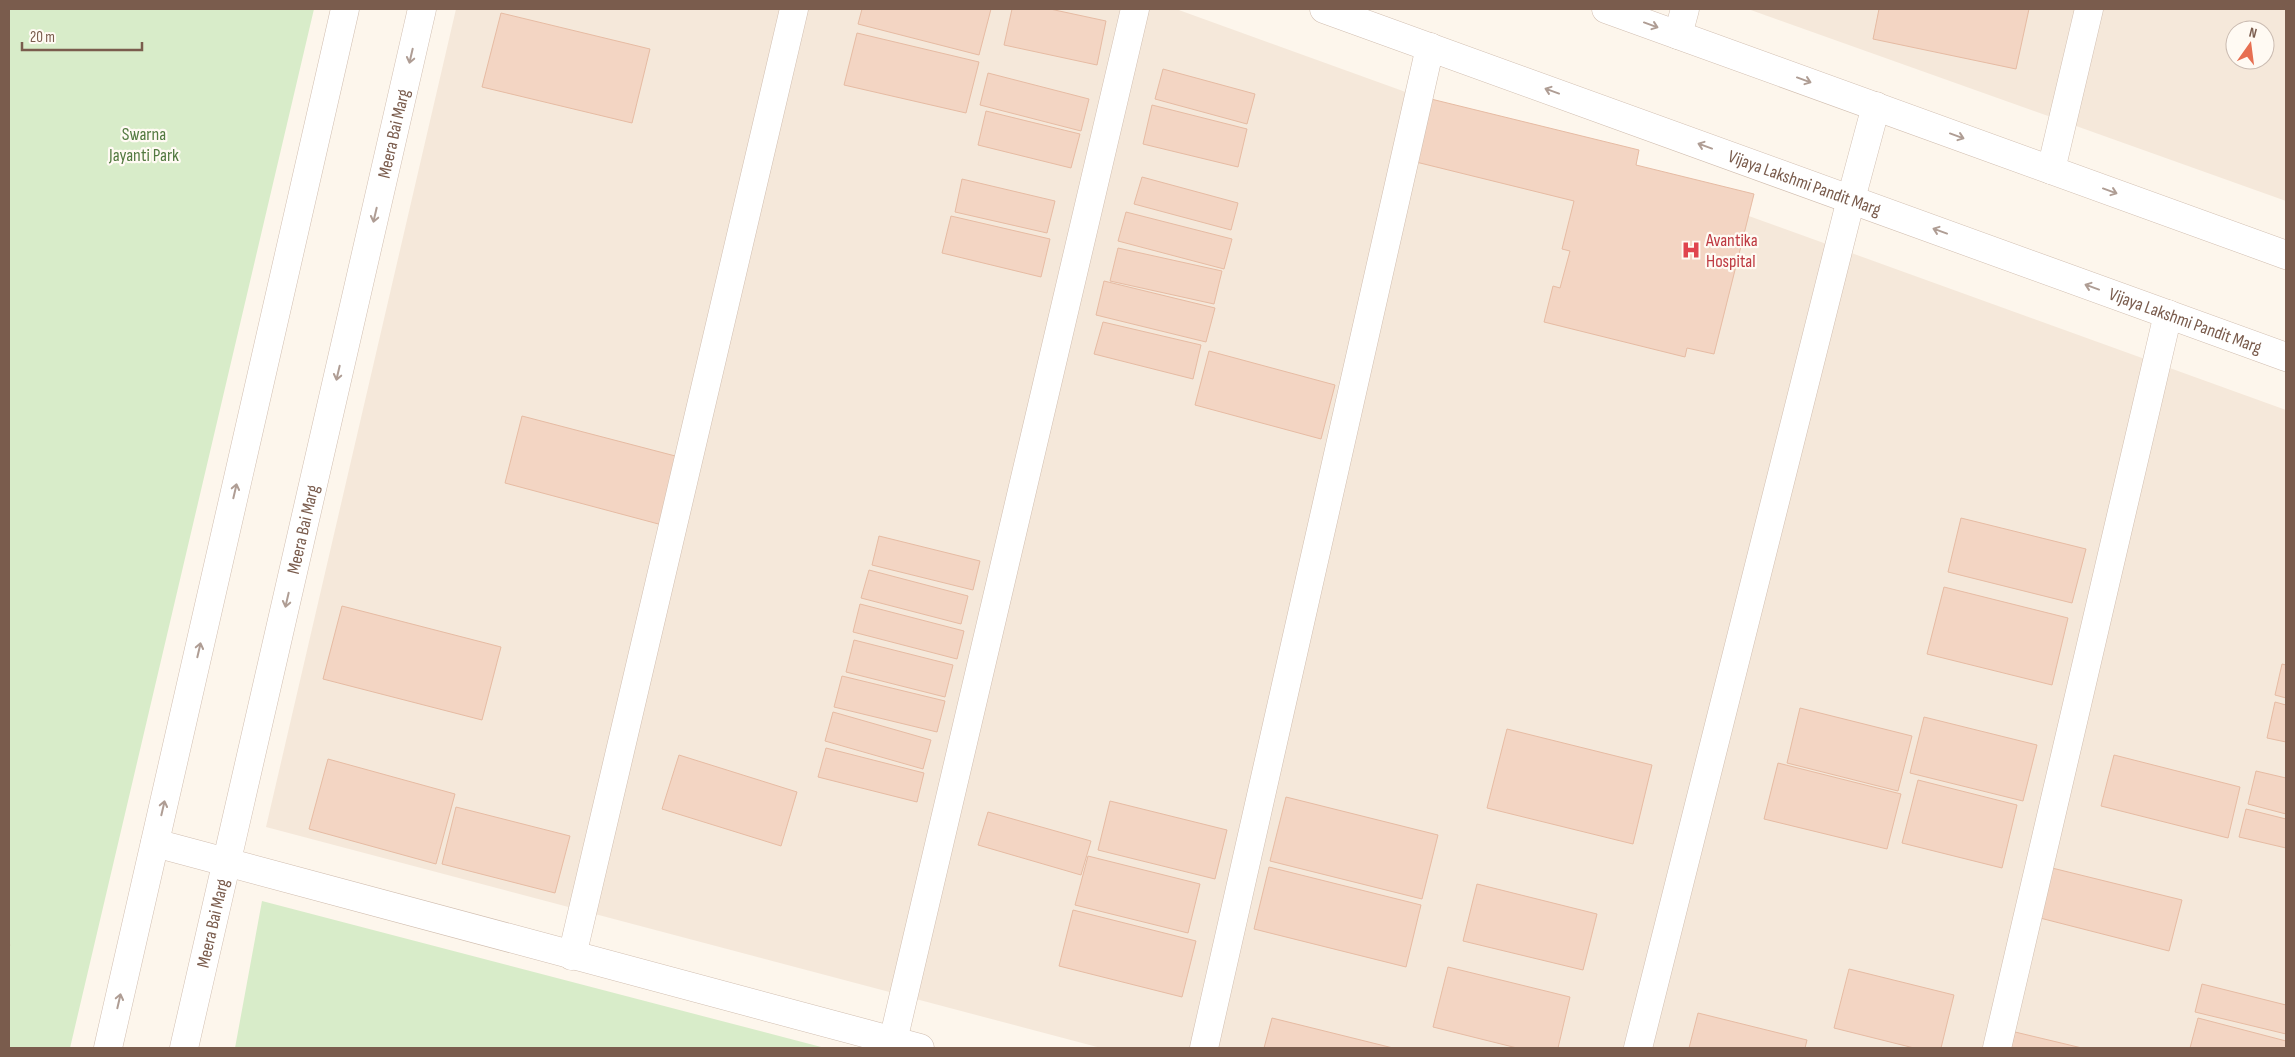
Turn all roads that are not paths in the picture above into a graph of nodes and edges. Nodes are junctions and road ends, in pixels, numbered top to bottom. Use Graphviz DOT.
graph roads {
  1 [pos="345,9"];
  2 [pos="422,9"];
  3 [pos="794,9"];
  4 [pos="1135,9"];
  5 [pos="1324,9"];
  6 [pos="1606,9"];
  7 [pos="1684,9"];
  8 [pos="2089,9"];
  9 [pos="1678,35"];
  10 [pos="1430,47"];
  11 [pos="1876,106"];
  12 [pos="2051,170"];
  13 [pos="1851,199"];
  14 [pos="2286,255"];
  15 [pos="2168,314"];
  16 [pos="2286,357"];
  17 [pos="155,843"];
  18 [pos="227,863"];
  19 [pos="572,956"];
  20 [pos="893,1041"];
  21 [pos="108,1048"];
  22 [pos="184,1048"];
  23 [pos="920,1048"];
  24 [pos="1204,1048"];
  25 [pos="1638,1048"];
  26 [pos="1997,1048"];
  17 -- 1 [label="street, one-way"];
  2 -- 18 [label="street, Meera Bai Marg, one-way"];
  3 -- 19 [label="street"];
  4 -- 20 [label="street"];
  5 -- 10 [label="street, Vijaya Lakshmi Pandit Marg"];
  6 -- 9 [label="street, one-way"];
  7 -- 9 [label="street"];
  8 -- 12 [label="street"];
  9 -- 11 [label="street, one-way"];
  13 -- 10 [label="street, Vijaya Lakshmi Pandit Marg, one-way"];
  10 -- 24 [label="street"];
  11 -- 12 [label="street, one-way"];
  11 -- 13 [label="street"];
  12 -- 14 [label="street, one-way"];
  15 -- 13 [label="street, Vijaya Lakshmi Pandit Marg, one-way"];
  13 -- 25 [label="street"];
  15 -- 16 [label="street, Vijaya Lakshmi Pandit Marg"];
  15 -- 26 [label="street"];
  17 -- 18 [label="street"];
  21 -- 17 [label="street, one-way"];
  18 -- 19 [label="street"];
  18 -- 22 [label="street, Meera Bai Marg"];
  19 -- 20 [label="street"];
  20 -- 23 [label="street"];
}
